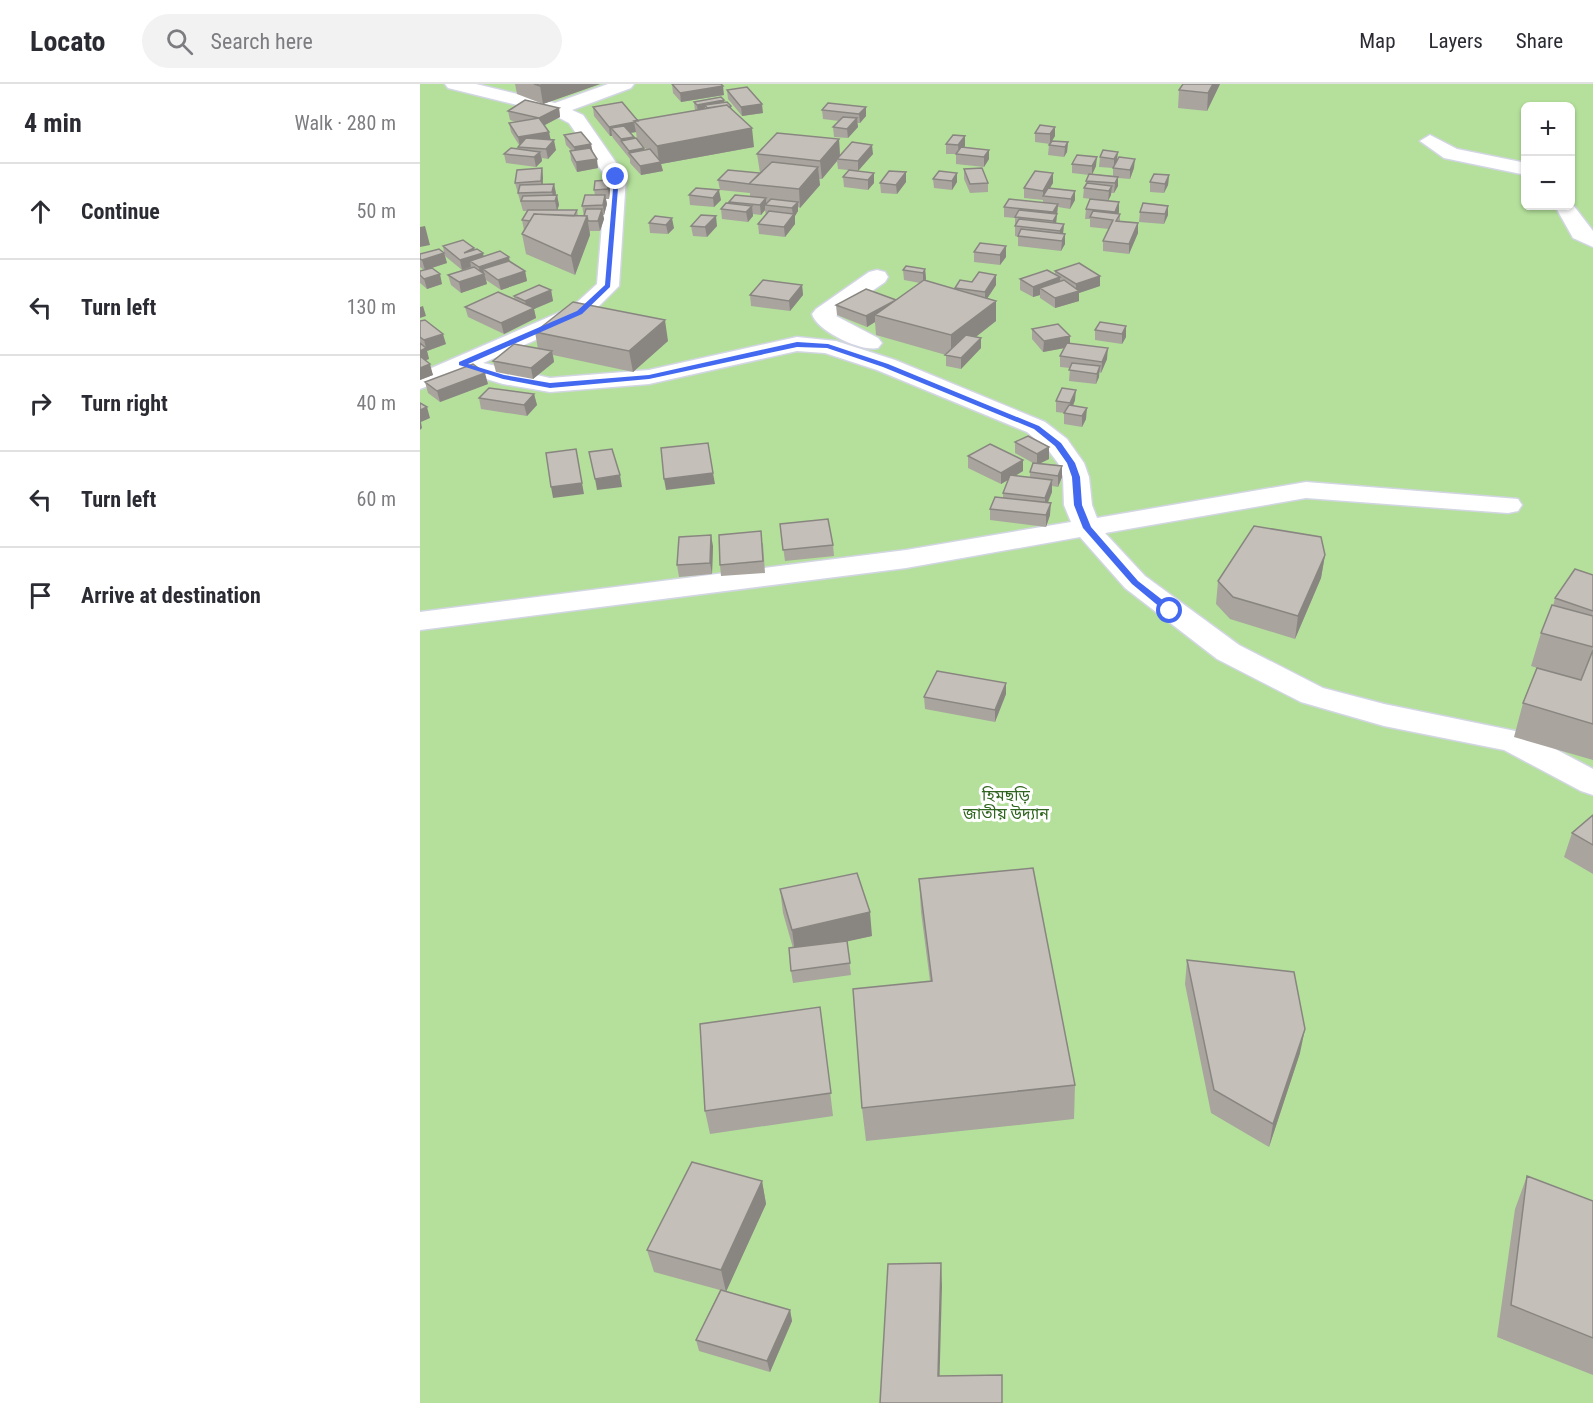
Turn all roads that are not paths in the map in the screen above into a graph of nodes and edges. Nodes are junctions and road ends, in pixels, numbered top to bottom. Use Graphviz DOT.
graph roads {
  1 [pos="454,84"];
  2 [pos="625,84"];
  3 [pos="556,109"];
  4 [pos="1430,141"];
  5 [pos="1521,168"];
  6 [pos="1567,210"];
  7 [pos="1593,241"];
  8 [pos="877,277"];
  9 [pos="461,364"];
  10 [pos="886,365"];
  11 [pos="420,382"];
  12 [pos="1508,505"];
  13 [pos="1087,528"];
  14 [pos="420,621"];
  15 [pos="1593,783"];
  1 -- 3 [label="street"];
  2 -- 3 [label="street"];
  3 -- 9 [label="street"];
  4 -- 5 [label="street"];
  6 -- 7 [label="street"];
  8 -- 10 [label="street"];
  9 -- 10 [label="street"];
  9 -- 11 [label="street"];
  10 -- 13 [label="street"];
  12 -- 13 [label="street"];
  13 -- 14 [label="street"];
  13 -- 15 [label="street"];
}
